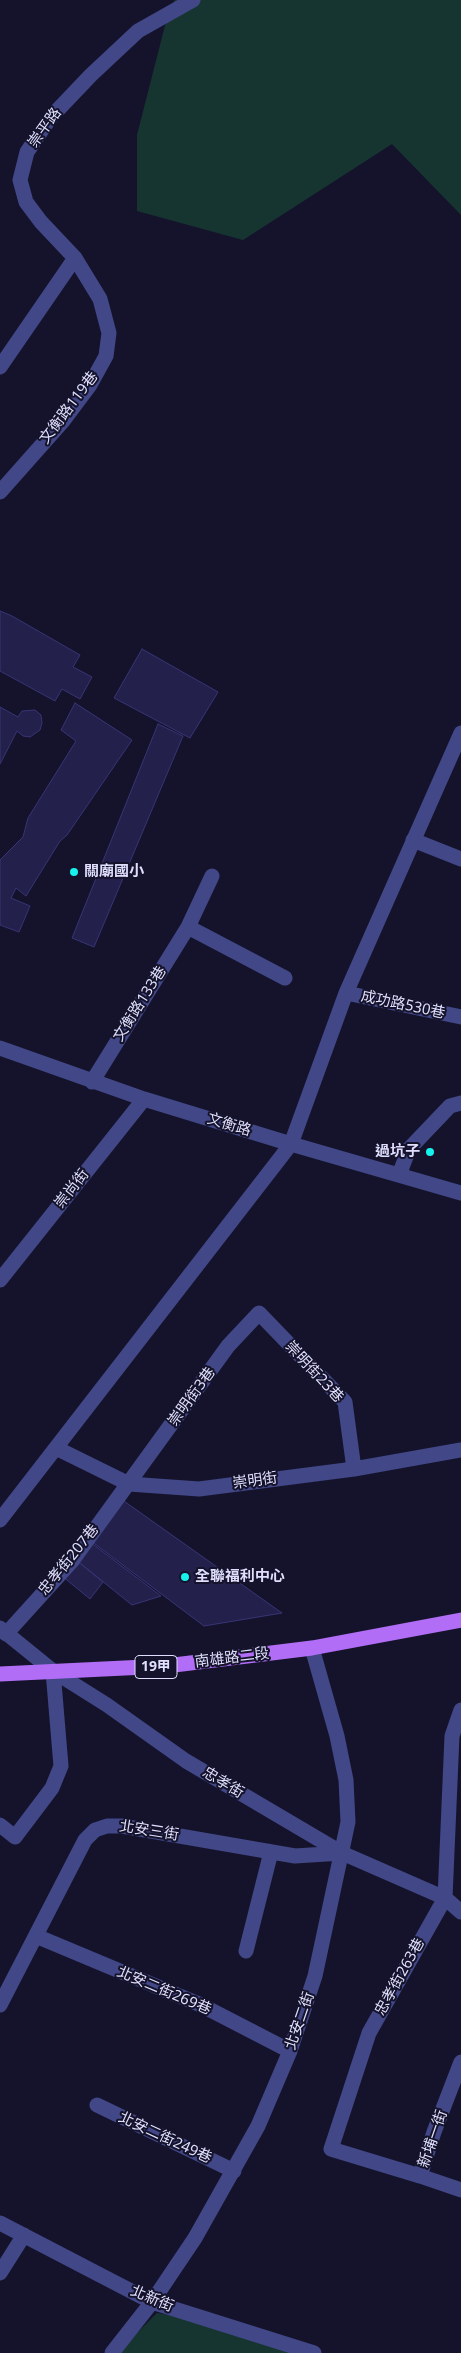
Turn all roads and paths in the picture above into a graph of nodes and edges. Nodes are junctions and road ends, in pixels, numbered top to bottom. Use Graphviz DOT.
graph roads {
  1 [pos="193,0"];
  2 [pos="75,258"];
  3 [pos="0,367"];
  4 [pos="0,492"];
  5 [pos="461,733"];
  6 [pos="456,756"];
  7 [pos="413,840"];
  8 [pos="461,859"];
  9 [pos="212,876"];
  10 [pos="188,926"];
  11 [pos="285,978"];
  12 [pos="346,994"];
  13 [pos="461,1017"];
  14 [pos="0,1048"];
  15 [pos="92,1082"];
  16 [pos="144,1099"];
  17 [pos="461,1103"];
  18 [pos="291,1144"];
  19 [pos="399,1175"];
  20 [pos="461,1192"];
  21 [pos="0,1280"];
  22 [pos="259,1313"];
  23 [pos="56,1448"];
  24 [pos="461,1450"];
  25 [pos="354,1469"];
  26 [pos="129,1484"];
  27 [pos="0,1520"];
  28 [pos="461,1620"];
  29 [pos="3,1631"];
  30 [pos="312,1648"];
  31 [pos="52,1671"];
  32 [pos="0,1674"];
  33 [pos="461,1710"];
  34 [pos="454,1824"];
  35 [pos="0,1825"];
  36 [pos="271,1852"];
  37 [pos="342,1852"];
  38 [pos="444,1898"];
  39 [pos="461,1912"];
  40 [pos="36,1936"];
  41 [pos="246,1951"];
  42 [pos="0,2005"];
  43 [pos="290,2051"];
  44 [pos="461,2062"];
  45 [pos="96,2106"];
  46 [pos="234,2171"];
  47 [pos="420,2176"];
  48 [pos="461,2190"];
  49 [pos="0,2223"];
  50 [pos="24,2235"];
  51 [pos="0,2273"];
  52 [pos="152,2302"];
  53 [pos="112,2353"];
  54 [pos="314,2353"];
  1 -- 2 [label="street, 崇平路"];
  2 -- 3 [label="street"];
  2 -- 4 [label="street, 文衡路119巷"];
  5 -- 6 [label="street"];
  6 -- 7 [label="street"];
  7 -- 8 [label="street"];
  7 -- 12 [label="street"];
  9 -- 10 [label="street, 文衡路133巷"];
  10 -- 11 [label="street"];
  10 -- 15 [label="street, 文衡路133巷"];
  12 -- 13 [label="street, 成功路530巷"];
  12 -- 18 [label="street"];
  14 -- 15 [label="street, 文衡路"];
  15 -- 16 [label="street, 文衡路"];
  16 -- 18 [label="street, 文衡路"];
  16 -- 21 [label="street, 崇尚街"];
  17 -- 19 [label="street"];
  18 -- 19 [label="street, 文衡路"];
  18 -- 23 [label="street"];
  19 -- 20 [label="street, 文衡路"];
  22 -- 25 [label="street, 崇明街23巷"];
  22 -- 26 [label="street, 崇明街3巷"];
  23 -- 26 [label="street, 崇明街"];
  23 -- 27 [label="street"];
  24 -- 25 [label="street, 崇明街"];
  25 -- 26 [label="street, 崇明街"];
  26 -- 29 [label="street, 忠孝街207巷"];
  28 -- 30 [label="main road, 南雄路二段 / 19甲"];
  29 -- 31 [label="street, 忠孝街"];
  30 -- 31 [label="main road, 南雄路二段 / 19甲"];
  30 -- 37 [label="street, 北安二街"];
  31 -- 32 [label="main road, 南雄路二段 / 19甲"];
  31 -- 35 [label="street"];
  31 -- 37 [label="street, 忠孝街"];
  33 -- 34 [label="street, 忠孝街263巷"];
  34 -- 38 [label="street, 忠孝街263巷"];
  36 -- 37 [label="street, 北安三街"];
  36 -- 40 [label="street, 北安三街"];
  36 -- 41 [label="street"];
  37 -- 38 [label="street, 忠孝街"];
  37 -- 43 [label="street, 北安二街"];
  38 -- 39 [label="street, 忠孝街"];
  38 -- 47 [label="street, 忠孝街263巷"];
  40 -- 42 [label="street, 北安三街"];
  40 -- 43 [label="street, 北安二街269巷"];
  43 -- 46 [label="street, 北安二街"];
  44 -- 47 [label="street, 新埔一街"];
  45 -- 46 [label="street, 北安二街249巷"];
  46 -- 52 [label="street, 北安二街"];
  47 -- 48 [label="street, 新埔一街"];
  49 -- 50 [label="street, 北新街"];
  50 -- 51 [label="street"];
  50 -- 52 [label="street, 北新街"];
  52 -- 53 [label="street, 北安二街"];
  52 -- 54 [label="street, 北新街"];
}
